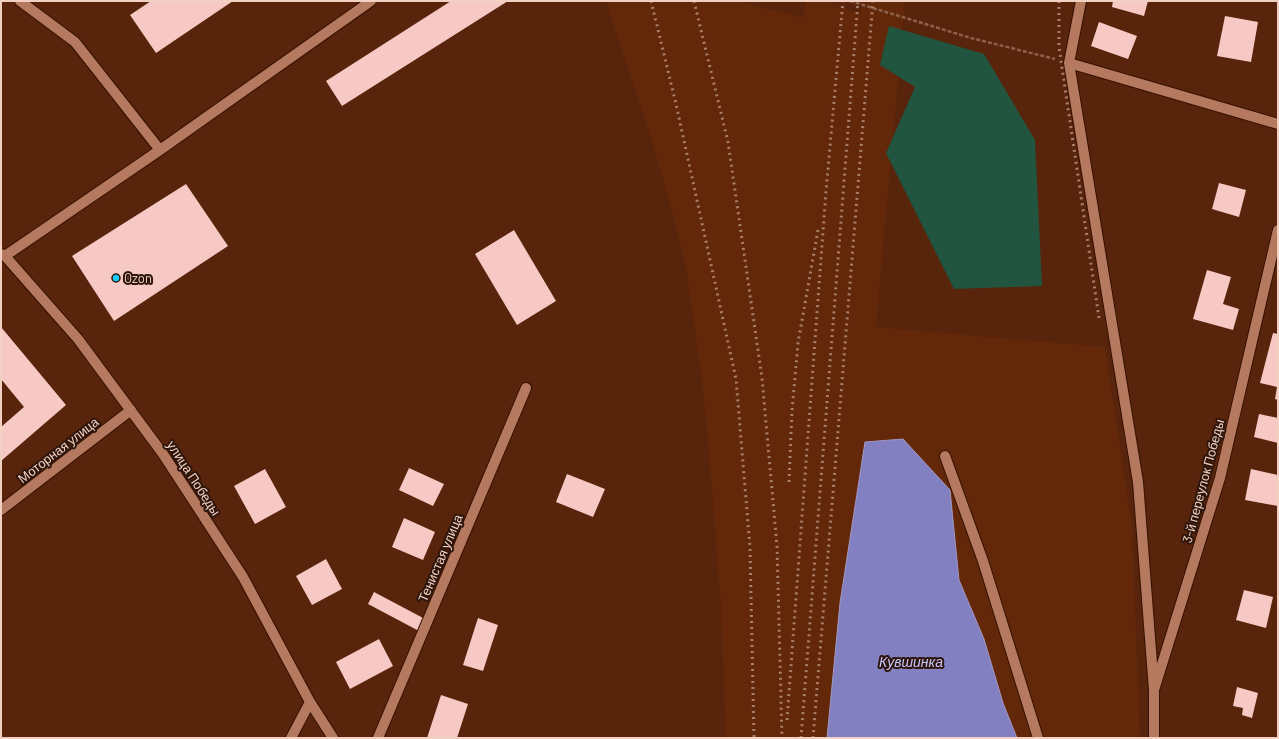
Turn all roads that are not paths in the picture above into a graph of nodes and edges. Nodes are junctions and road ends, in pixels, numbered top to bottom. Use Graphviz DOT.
graph roads {
  1 [pos="20,1"];
  2 [pos="371,1"];
  3 [pos="1081,1"];
  4 [pos="1069,63"];
  5 [pos="1278,124"];
  6 [pos="160,150"];
  7 [pos="1278,230"];
  8 [pos="3,255"];
  9 [pos="526,388"];
  10 [pos="131,410"];
  11 [pos="945,456"];
  12 [pos="1,510"];
  13 [pos="1154,690"];
  14 [pos="310,702"];
  15 [pos="290,738"];
  16 [pos="333,738"];
  17 [pos="378,738"];
  18 [pos="1038,738"];
  19 [pos="1154,738"];
  1 -- 6 [label="street"];
  2 -- 6 [label="street"];
  3 -- 4 [label="street"];
  4 -- 5 [label="street"];
  4 -- 13 [label="street"];
  6 -- 8 [label="street"];
  7 -- 13 [label="street, 3-й переулок Победы"];
  8 -- 10 [label="street, улица Победы"];
  9 -- 17 [label="street, Тенистая улица"];
  10 -- 12 [label="street, Моторная улица"];
  10 -- 14 [label="street, улица Победы"];
  11 -- 18 [label="street"];
  13 -- 19 [label="street, 3-й переулок Победы"];
  14 -- 15 [label="street"];
  14 -- 16 [label="street, улица Победы"];
}
